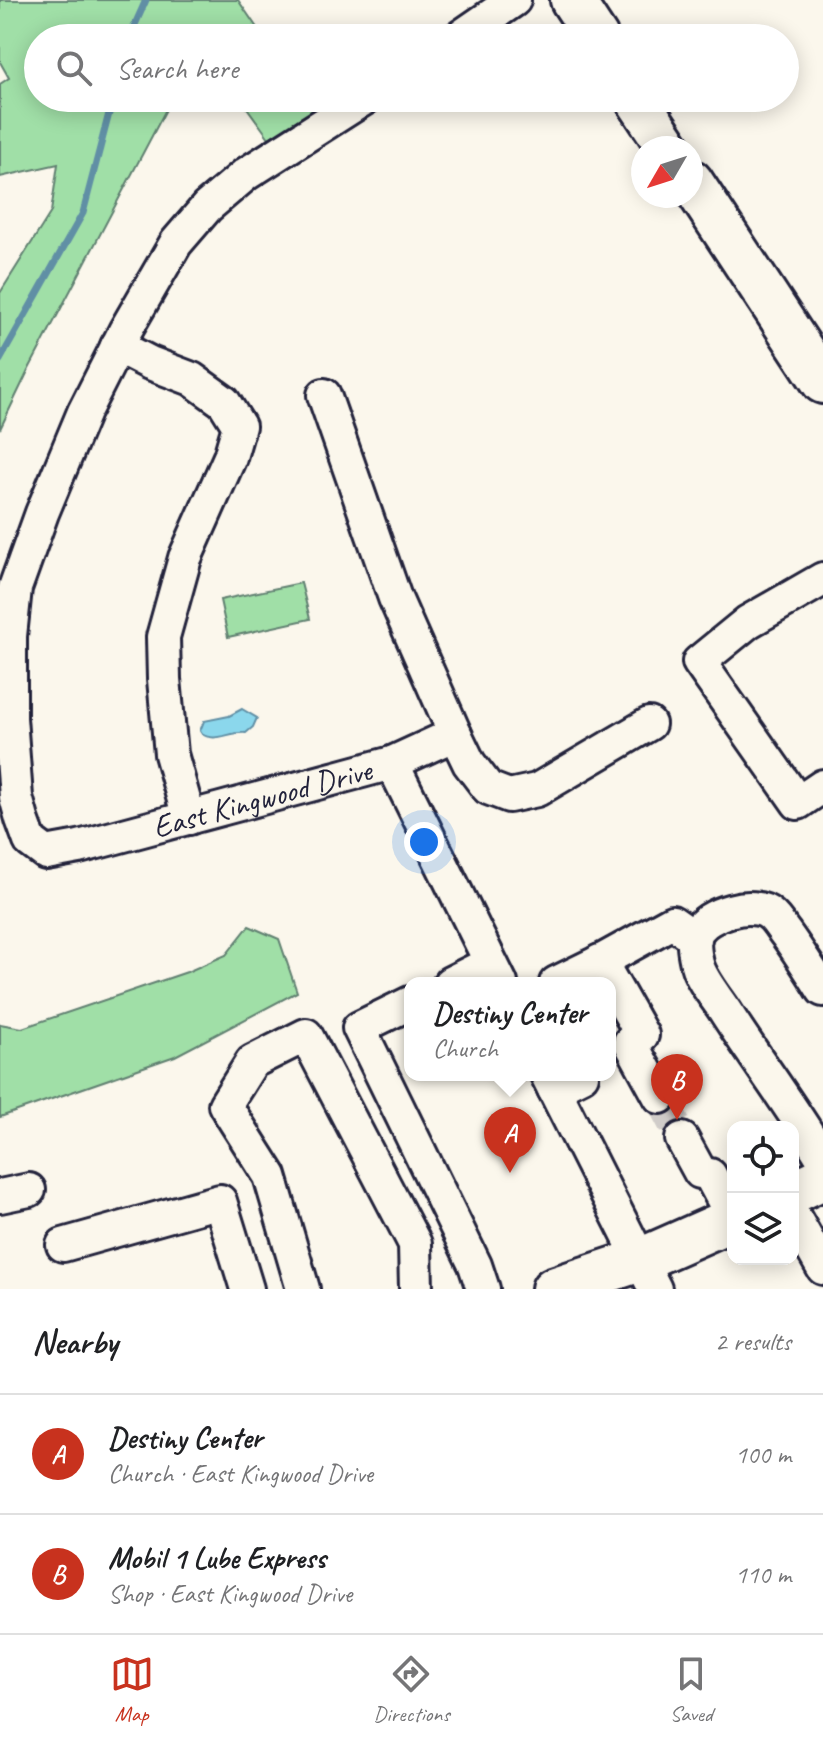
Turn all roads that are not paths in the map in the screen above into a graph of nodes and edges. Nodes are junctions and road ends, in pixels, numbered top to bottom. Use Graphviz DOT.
graph roads {
  1 [pos="514,0"];
  2 [pos="572,0"];
  3 [pos="479,24"];
  4 [pos="588,24"];
  5 [pos="343,112"];
  6 [pos="645,112"];
  7 [pos="661,136"];
  8 [pos="703,199"];
  9 [pos="117,346"];
  10 [pos="823,382"];
  11 [pos="324,395"];
  12 [pos="823,579"];
  13 [pos="649,724"];
  14 [pos="455,734"];
  15 [pos="392,763"];
  16 [pos="823,786"];
  17 [pos="189,818"];
  18 [pos="695,938"];
  19 [pos="600,961"];
  20 [pos="496,973"];
  21 [pos="568,977"];
  22 [pos="604,977"];
  23 [pos="823,990"];
  24 [pos="404,1006"];
  25 [pos="616,1020"];
  26 [pos="624,1049"];
  27 [pos="561,1081"];
  28 [pos="660,1097"];
  29 [pos="812,1118"];
  30 [pos="682,1139"];
  31 [pos="823,1159"];
  32 [pos="823,1178"];
  33 [pos="799,1189"];
  34 [pos="727,1209"];
  35 [pos="727,1222"];
  36 [pos="799,1226"];
  37 [pos="63,1245"];
  38 [pos="823,1268"];
  39 [pos="648,1274"];
  40 [pos="247,1289"];
  41 [pos="303,1289"];
  42 [pos="416,1289"];
  43 [pos="483,1289"];
  44 [pos="554,1289"];
  1 -- 3 [label="street"];
  2 -- 4 [label="main road"];
  5 -- 9 [label="street, East Kingwood Drive"];
  6 -- 7 [label="main road"];
  8 -- 10 [label="main road"];
  9 -- 17 [label="street"];
  9 -- 17 [label="street, East Kingwood Drive"];
  11 -- 14 [label="street"];
  12 -- 16 [label="street"];
  13 -- 14 [label="street"];
  14 -- 15 [label="street"];
  15 -- 17 [label="street, East Kingwood Drive"];
  15 -- 20 [label="street, East Kingwood Drive"];
  18 -- 19 [label="street"];
  18 -- 23 [label="street"];
  18 -- 29 [label="street"];
  19 -- 21 [label="street"];
  19 -- 22 [label="street"];
  24 -- 43 [label="street"];
  25 -- 26 [label="street"];
  26 -- 28 [label="street"];
  27 -- 39 [label="street"];
  29 -- 31 [label="street"];
  30 -- 34 [label="street"];
  32 -- 33 [label="main road"];
  35 -- 39 [label="main road"];
  36 -- 38 [label="street"];
  37 -- 40 [label="street"];
  39 -- 44 [label="main road"];
  41 -- 42 [label="street"];
}
